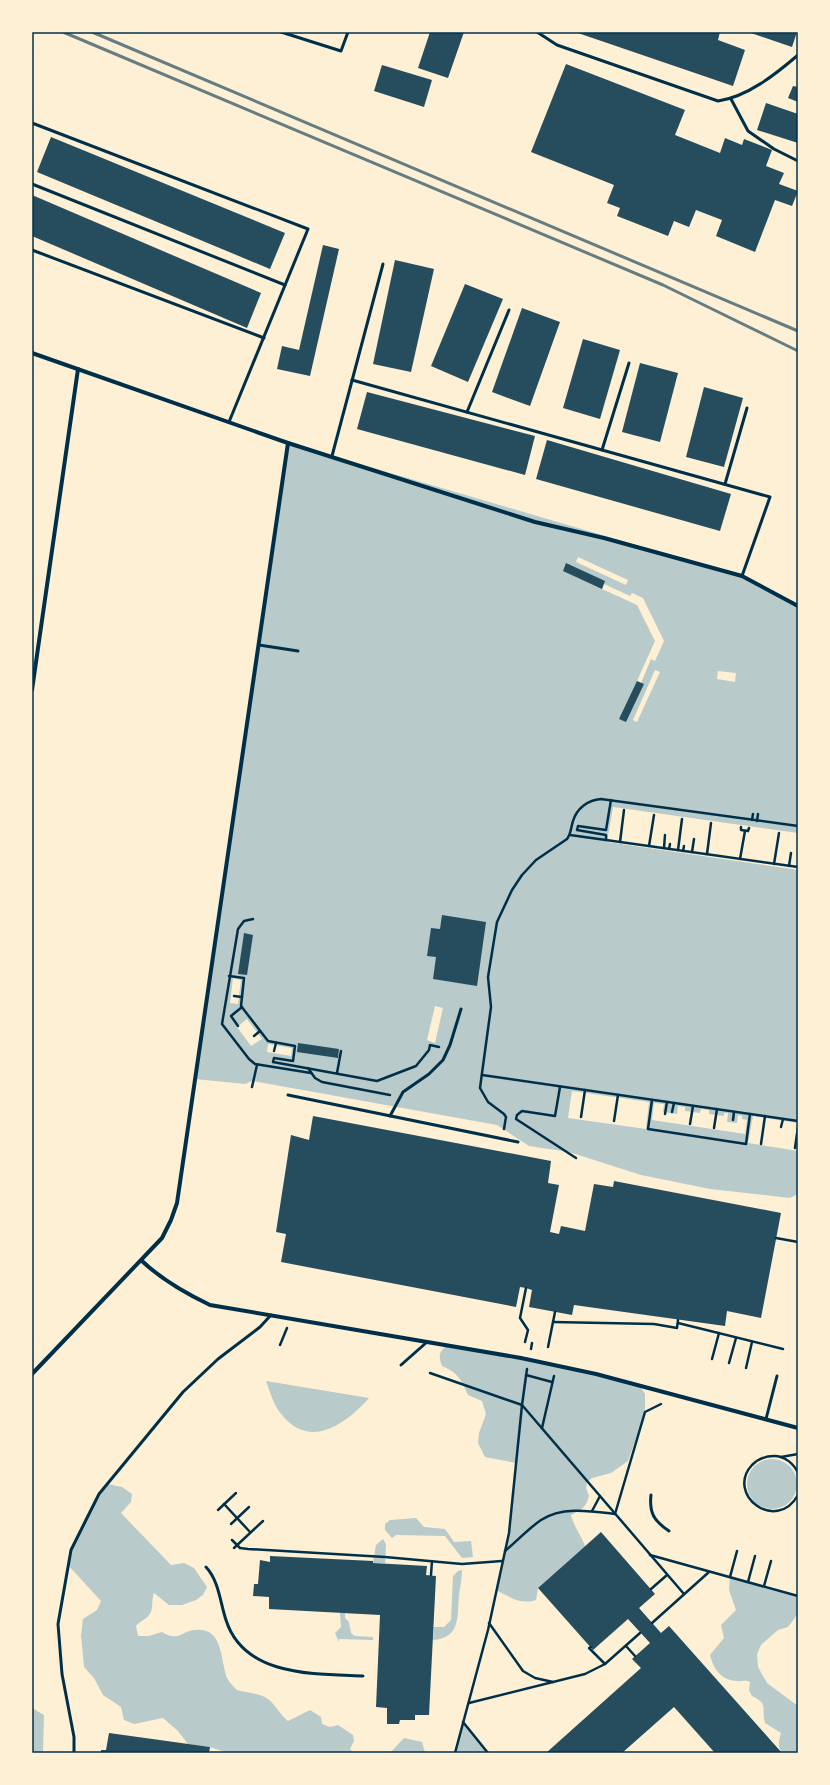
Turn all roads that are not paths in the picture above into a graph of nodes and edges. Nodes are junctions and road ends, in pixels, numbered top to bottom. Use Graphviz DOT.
graph roads {
  1 [pos="281,32"];
  2 [pos="348,32"];
  3 [pos="537,32"];
  4 [pos="798,55"];
  5 [pos="731,99"];
  6 [pos="32,124"];
  7 [pos="798,161"];
  8 [pos="32,184"];
  9 [pos="32,250"];
  10 [pos="383,264"];
  11 [pos="285,285"];
  12 [pos="509,310"];
  13 [pos="264,338"];
  14 [pos="32,353"];
  15 [pos="629,363"];
  16 [pos="78,369"];
  17 [pos="352,380"];
  18 [pos="747,408"];
  19 [pos="467,412"];
  20 [pos="229,422"];
  21 [pos="288,443"];
  22 [pos="602,450"];
  23 [pos="332,456"];
  24 [pos="726,484"];
  25 [pos="742,576"];
  26 [pos="798,606"];
  27 [pos="259,645"];
  28 [pos="298,651"];
  29 [pos="32,690"];
  30 [pos="461,1009"];
  31 [pos="288,1095"];
  32 [pos="390,1116"];
  33 [pos="518,1142"];
  34 [pos="142,1261"];
  35 [pos="271,1315"];
  36 [pos="428,1340"];
  37 [pos="401,1365"];
  38 [pos="32,1374"];
  39 [pos="777,1376"];
  40 [pos="766,1419"];
  41 [pos="798,1428"];
  42 [pos="651,1494"];
  43 [pos="668,1531"];
  44 [pos="206,1567"];
  45 [pos="363,1676"];
  46 [pos="74,1753"];
  1 -- 2 [label="lane"];
  3 -- 5 [label="lane"];
  4 -- 5 [label="lane"];
  5 -- 7 [label="lane"];
  6 -- 11 [label="lane"];
  8 -- 11 [label="lane"];
  9 -- 13 [label="lane"];
  10 -- 17 [label="lane"];
  11 -- 13 [label="lane"];
  12 -- 19 [label="lane"];
  13 -- 20 [label="lane"];
  14 -- 16 [label="street"];
  15 -- 22 [label="lane"];
  16 -- 20 [label="street"];
  16 -- 29 [label="street"];
  17 -- 19 [label="lane"];
  17 -- 23 [label="lane"];
  18 -- 24 [label="lane"];
  19 -- 22 [label="lane"];
  20 -- 21 [label="street"];
  21 -- 23 [label="street"];
  21 -- 27 [label="street"];
  22 -- 24 [label="lane"];
  23 -- 25 [label="street"];
  24 -- 25 [label="lane"];
  25 -- 26 [label="street"];
  27 -- 28 [label="lane"];
  27 -- 34 [label="street"];
  30 -- 32 [label="lane"];
  31 -- 32 [label="lane"];
  32 -- 33 [label="lane"];
  34 -- 35 [label="street"];
  34 -- 38 [label="street"];
  35 -- 36 [label="street"];
  35 -- 46 [label="lane"];
  36 -- 37 [label="lane"];
  36 -- 40 [label="street"];
  39 -- 40 [label="lane"];
  40 -- 41 [label="street"];
  42 -- 43 [label="lane"];
  44 -- 45 [label="lane"];
}
